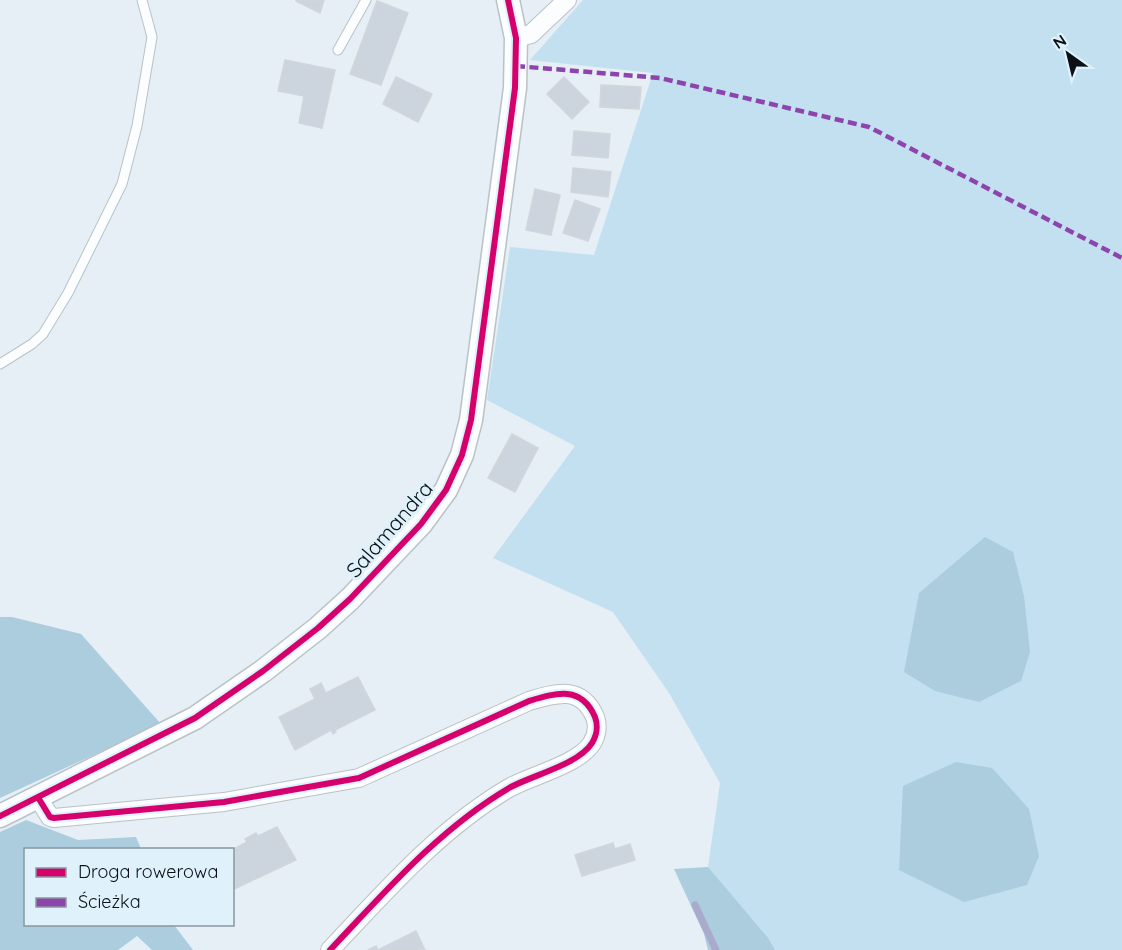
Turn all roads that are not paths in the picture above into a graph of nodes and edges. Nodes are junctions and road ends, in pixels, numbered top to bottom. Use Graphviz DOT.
graph roads {
  1 [pos="142,0"];
  2 [pos="366,0"];
  3 [pos="508,0"];
  4 [pos="567,0"];
  5 [pos="516,38"];
  6 [pos="338,50"];
  7 [pos="0,364"];
  8 [pos="39,799"];
  9 [pos="0,816"];
  10 [pos="330,950"];
  1 -- 7 [label="lane"];
  2 -- 6 [label="lane"];
  3 -- 5 [label="street, Salamandra"];
  4 -- 5 [label="street"];
  5 -- 8 [label="street, Salamandra"];
  8 -- 9 [label="street, Salamandra"];
  8 -- 10 [label="street"];
}
